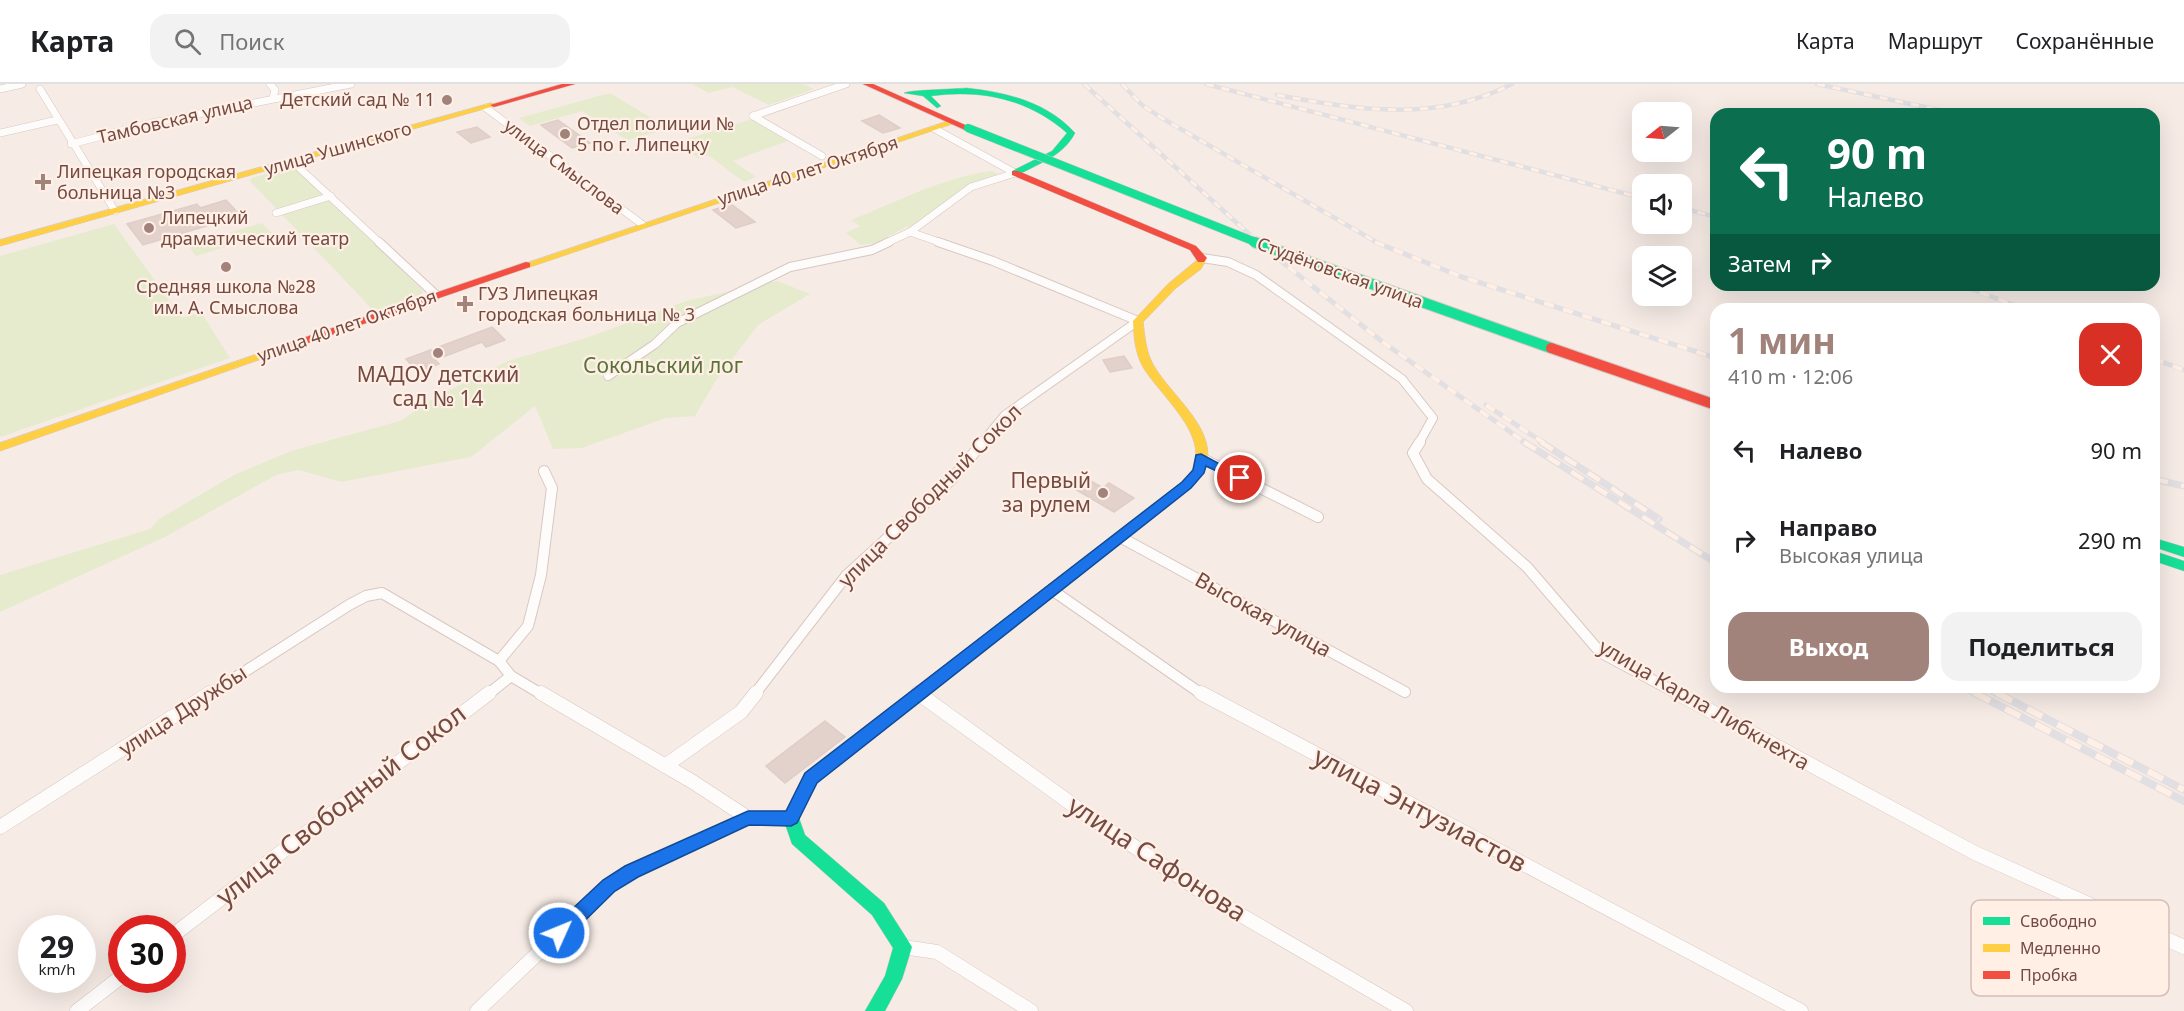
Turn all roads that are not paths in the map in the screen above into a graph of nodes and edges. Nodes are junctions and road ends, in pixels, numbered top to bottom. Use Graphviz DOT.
graph roads {
  1 [pos="22,84"];
  2 [pos="270,84"];
  3 [pos="319,84"];
  4 [pos="351,84"];
  5 [pos="571,84"];
  6 [pos="846,84"];
  7 [pos="867,84"];
  8 [pos="887,84"];
  9 [pos="0,89"];
  10 [pos="40,89"];
  11 [pos="326,90"];
  12 [pos="908,93"];
  13 [pos="929,94"];
  14 [pos="273,98"];
  15 [pos="937,106"];
  16 [pos="486,108"];
  17 [pos="57,120"];
  18 [pos="954,122"];
  19 [pos="973,125"];
  20 [pos="935,129"];
  21 [pos="0,133"];
  22 [pos="71,144"];
  23 [pos="822,156"];
  24 [pos="293,162"];
  25 [pos="1016,173"];
  26 [pos="331,196"];
  27 [pos="115,211"];
  28 [pos="276,213"];
  29 [pos="643,225"];
  30 [pos="910,232"];
  31 [pos="0,243"];
  32 [pos="1202,258"];
  33 [pos="436,295"];
  34 [pos="1138,321"];
  35 [pos="609,376"];
  36 [pos="1710,391"];
  37 [pos="1710,403"];
  38 [pos="0,447"];
  39 [pos="1201,458"];
  40 [pos="544,471"];
  41 [pos="1318,517"];
  42 [pos="1120,537"];
  43 [pos="2160,544"];
  44 [pos="2184,552"];
  45 [pos="2160,558"];
  46 [pos="2184,566"];
  47 [pos="1052,590"];
  48 [pos="499,661"];
  49 [pos="511,676"];
  50 [pos="1405,692"];
  51 [pos="918,693"];
  52 [pos="665,766"];
  53 [pos="748,818"];
  54 [pos="791,818"];
  55 [pos="0,827"];
  56 [pos="2080,900"];
  57 [pos="186,925"];
  58 [pos="2169,940"];
  59 [pos="903,947"];
  60 [pos="2184,947"];
  61 [pos="108,987"];
  62 [pos="77,1011"];
  63 [pos="477,1011"];
  64 [pos="875,1011"];
  65 [pos="1031,1011"];
  66 [pos="1406,1011"];
  67 [pos="1801,1011"];
  1 -- 9 [label="street"];
  2 -- 14 [label="street"];
  3 -- 11 [label="street"];
  4 -- 11 [label="street, Тамбовская улица"];
  5 -- 16 [label="street, улица Ушинского"];
  6 -- 23 [label="street"];
  7 -- 18 [label="street"];
  8 -- 12 [label="street"];
  10 -- 17 [label="street"];
  11 -- 14 [label="street, Тамбовская улица"];
  12 -- 13 [label="street"];
  12 -- 15 [label="street"];
  13 -- 15 [label="street"];
  13 -- 25 [label="street"];
  14 -- 22 [label="street, Тамбовская улица"];
  15 -- 19 [label="street"];
  16 -- 24 [label="street, улица Ушинского"];
  16 -- 29 [label="street, улица Смыслова"];
  17 -- 21 [label="street"];
  17 -- 22 [label="street"];
  18 -- 19 [label="street"];
  18 -- 20 [label="street, улица 40 лет Октября"];
  19 -- 36 [label="street, Студёновская улица"];
  19 -- 37 [label="street, Студёновская улица, bridge"];
  20 -- 25 [label="street"];
  20 -- 29 [label="street, улица 40 лет Октября"];
  22 -- 27 [label="street"];
  24 -- 26 [label="street"];
  24 -- 27 [label="street, улица Ушинского"];
  25 -- 30 [label="street"];
  25 -- 32 [label="street"];
  26 -- 28 [label="street"];
  26 -- 33 [label="street"];
  27 -- 31 [label="street, улица Ушинского"];
  29 -- 33 [label="street, улица 40 лет Октября"];
  30 -- 34 [label="street"];
  30 -- 35 [label="street"];
  32 -- 34 [label="street"];
  32 -- 56 [label="street, улица Карла Либкнехта"];
  33 -- 38 [label="street, улица 40 лет Октября"];
  34 -- 39 [label="street"];
  34 -- 52 [label="street, улица Свободный Сокол"];
  39 -- 41 [label="street"];
  39 -- 42 [label="street"];
  40 -- 48 [label="street"];
  42 -- 47 [label="street"];
  42 -- 50 [label="street, Высокая улица"];
  43 -- 44 [label="street"];
  45 -- 46 [label="street"];
  47 -- 51 [label="street"];
  47 -- 67 [label="street, улица Энтузиастов"];
  48 -- 49 [label="street"];
  48 -- 55 [label="street, улица Дружбы"];
  49 -- 52 [label="street"];
  49 -- 57 [label="street, улица Свободный Сокол"];
  51 -- 54 [label="street"];
  51 -- 66 [label="street, улица Сафонова"];
  52 -- 53 [label="street"];
  53 -- 54 [label="street"];
  53 -- 63 [label="street"];
  54 -- 59 [label="street"];
  58 -- 60 [label="street, улица Карла Либкнехта"];
  59 -- 64 [label="street"];
  59 -- 65 [label="street"];
  61 -- 62 [label="street"];
}
